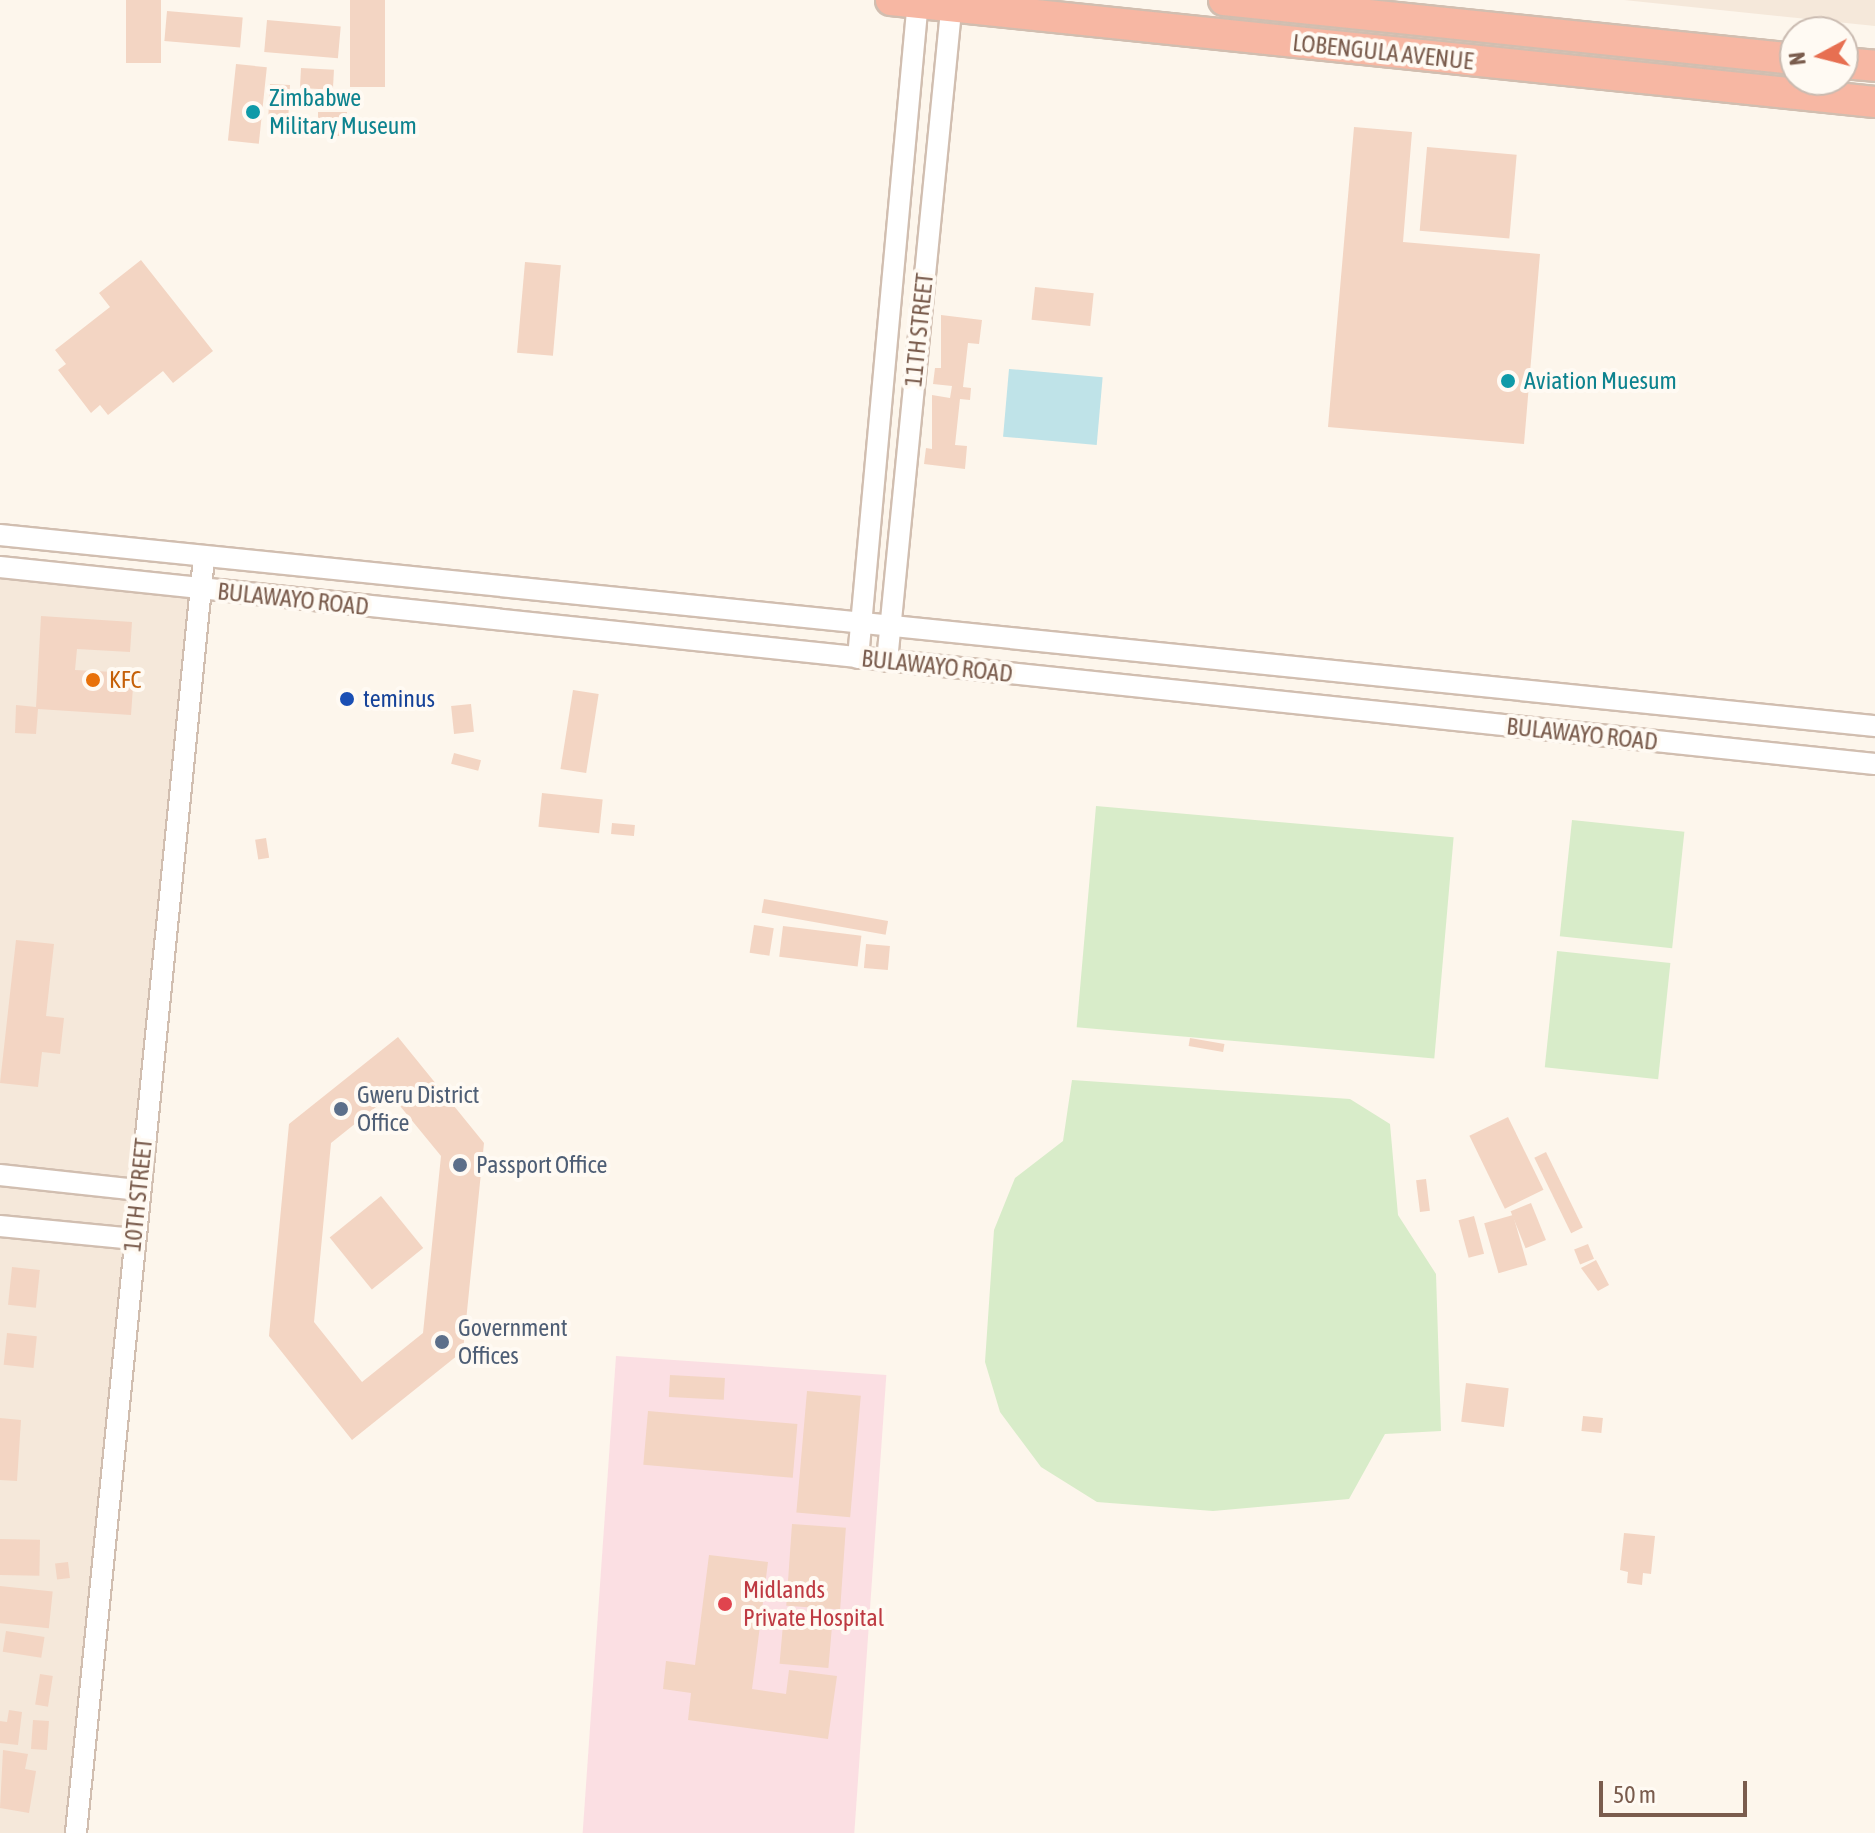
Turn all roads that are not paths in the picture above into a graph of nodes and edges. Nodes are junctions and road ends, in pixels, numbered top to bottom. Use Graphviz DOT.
graph roads {
  1 [pos="1224,0"];
  2 [pos="909,1"];
  3 [pos="952,3"];
  4 [pos="1779,57"];
  5 [pos="1875,102"];
  6 [pos="0,535"];
  7 [pos="204,557"];
  8 [pos="0,567"];
  9 [pos="201,589"];
  10 [pos="862,619"];
  11 [pos="890,622"];
  12 [pos="858,658"];
  13 [pos="887,661"];
  14 [pos="1875,726"];
  15 [pos="1875,764"];
  16 [pos="0,1175"];
  17 [pos="139,1190"];
  18 [pos="0,1226"];
  19 [pos="134,1239"];
  20 [pos="76,1833"];
  1 -- 4 [label="highway, LOBENGULA AVENUE"];
  2 -- 3 [label="highway, LOBENGULA AVENUE"];
  2 -- 10 [label="street, 11TH STREET"];
  3 -- 5 [label="highway, LOBENGULA AVENUE"];
  3 -- 11 [label="street, 11TH STREET"];
  6 -- 7 [label="street, BULAWAYO ROAD"];
  7 -- 9 [label="street, 10TH STREET"];
  7 -- 10 [label="street, BULAWAYO ROAD"];
  8 -- 9 [label="street, BULAWAYO ROAD"];
  9 -- 12 [label="street, BULAWAYO ROAD"];
  9 -- 17 [label="street, 10TH STREET"];
  10 -- 11 [label="street, BULAWAYO ROAD"];
  10 -- 12 [label="street, 11TH STREET"];
  11 -- 13 [label="street, 11TH STREET"];
  11 -- 14 [label="street, BULAWAYO ROAD"];
  12 -- 13 [label="street, BULAWAYO ROAD"];
  13 -- 15 [label="street, BULAWAYO ROAD"];
  16 -- 17 [label="street"];
  17 -- 19 [label="street, 10TH STREET"];
  18 -- 19 [label="street"];
  19 -- 20 [label="street, 10TH STREET"];
}
